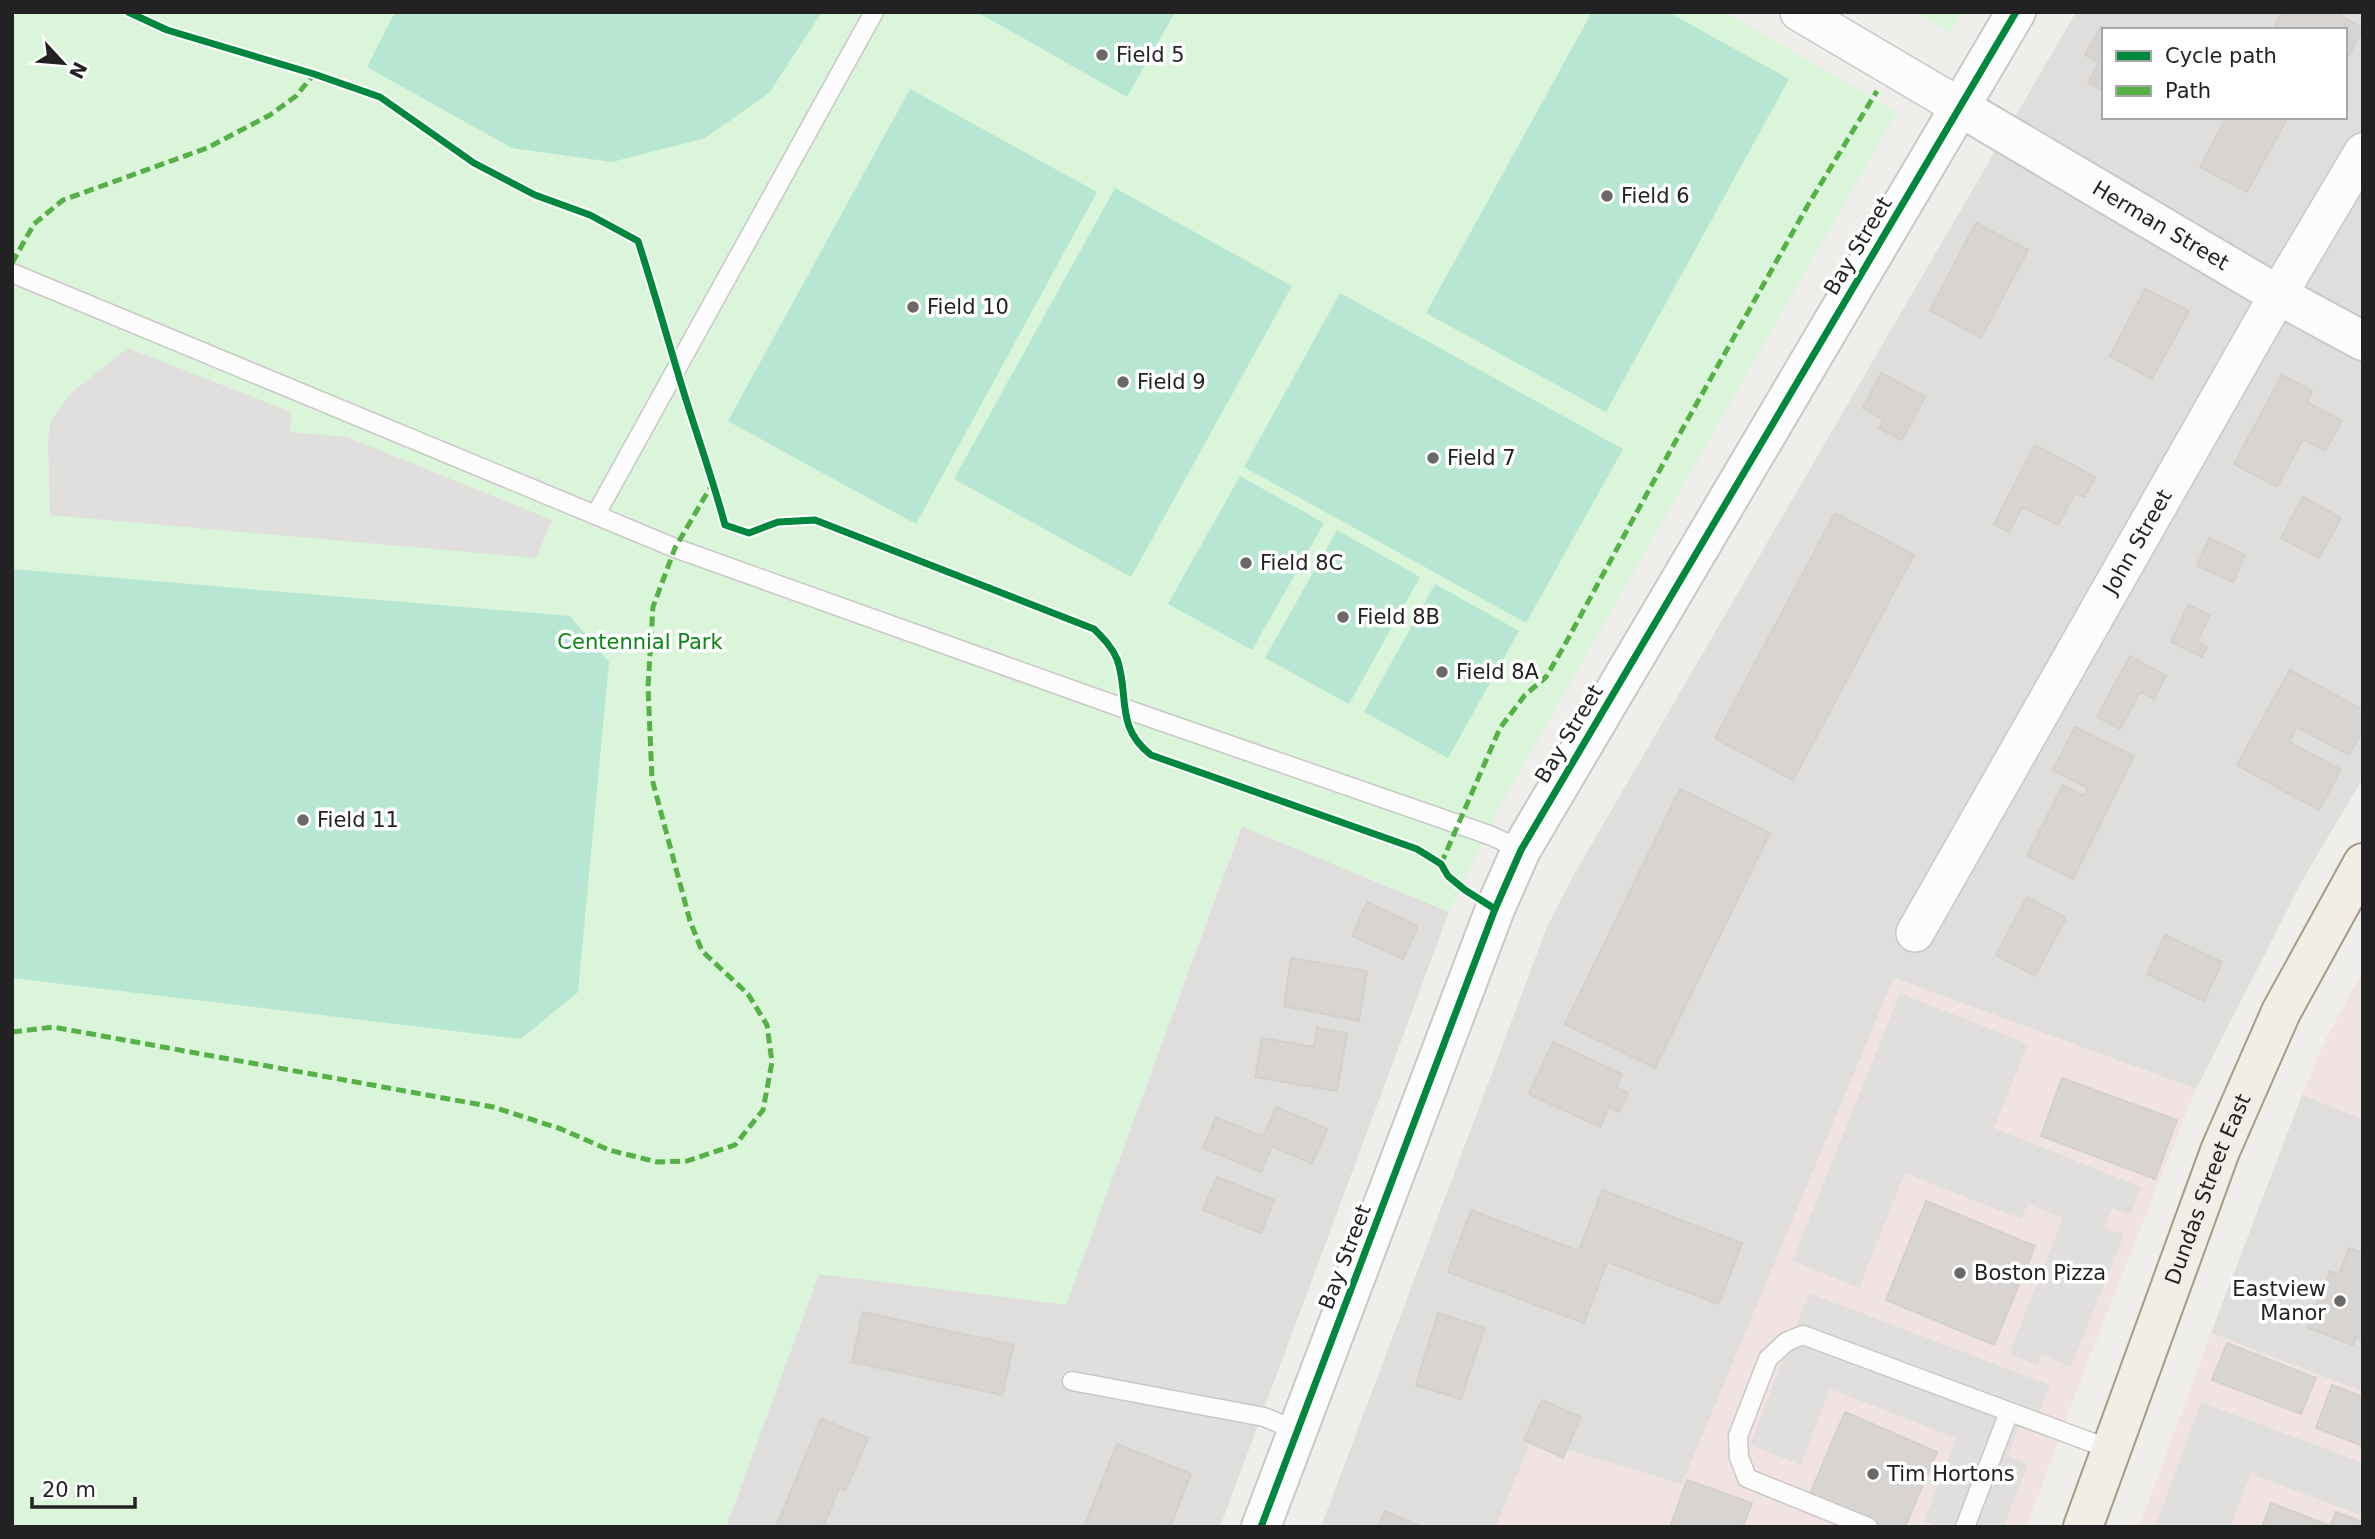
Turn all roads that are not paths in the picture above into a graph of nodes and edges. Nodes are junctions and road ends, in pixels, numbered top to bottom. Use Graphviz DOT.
graph roads {
  1 [pos="874,12"];
  2 [pos="1799,12"];
  3 [pos="2016,12"];
  4 [pos="1960,107"];
  5 [pos="2363,152"];
  6 [pos="12,273"];
  7 [pos="2278,295"];
  8 [pos="2363,341"];
  9 [pos="596,514"];
  10 [pos="1521,850"];
  11 [pos="2363,863"];
  12 [pos="1915,933"];
  13 [pos="1072,1381"];
  14 [pos="2008,1412"];
  15 [pos="1298,1432"];
  16 [pos="2112,1450"];
  17 [pos="1261,1527"];
  18 [pos="1868,1527"];
  19 [pos="1965,1527"];
  20 [pos="2083,1527"];
  1 -- 9 [label="lane"];
  2 -- 4 [label="street"];
  3 -- 4 [label="street, Bay Street"];
  4 -- 7 [label="street, Herman Street"];
  4 -- 10 [label="street, Bay Street"];
  5 -- 7 [label="street, John Street"];
  6 -- 9 [label="lane"];
  7 -- 8 [label="street, Herman Street"];
  7 -- 12 [label="street, John Street"];
  9 -- 10 [label="lane"];
  10 -- 15 [label="street, Bay Street"];
  11 -- 16 [label="main road, Dundas Street East"];
  13 -- 15 [label="lane"];
  14 -- 16 [label="lane"];
  14 -- 18 [label="lane"];
  14 -- 19 [label="lane"];
  15 -- 17 [label="street, Bay Street"];
  16 -- 20 [label="main road, Dundas Street East"];
}
